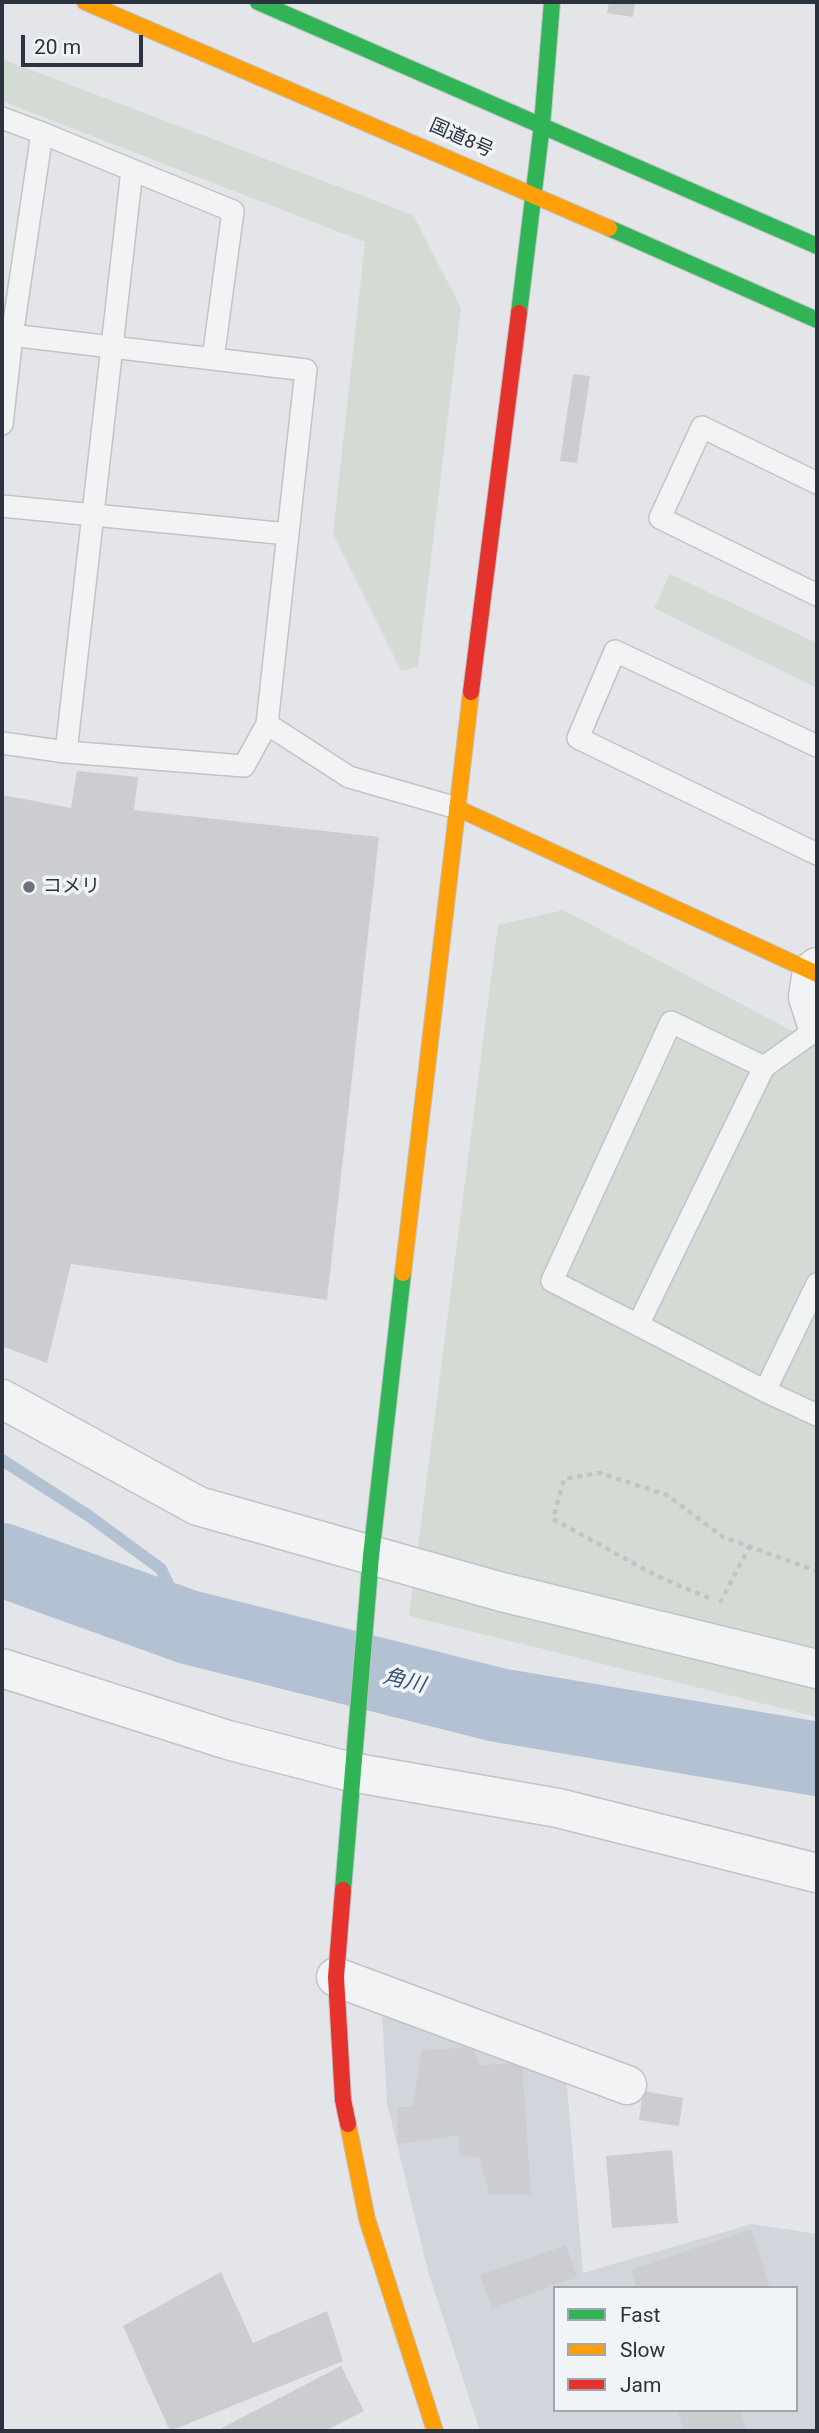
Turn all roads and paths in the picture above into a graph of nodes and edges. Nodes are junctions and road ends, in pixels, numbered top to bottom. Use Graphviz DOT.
graph roads {
  1 [pos="85,2"];
  2 [pos="258,2"];
  3 [pos="552,2"];
  4 [pos="2,118"];
  5 [pos="542,125"];
  6 [pos="42,133"];
  7 [pos="132,170"];
  8 [pos="531,193"];
  9 [pos="817,246"];
  10 [pos="817,320"];
  11 [pos="7,335"];
  12 [pos="112,347"];
  13 [pos="213,359"];
  14 [pos="2,424"];
  15 [pos="817,483"];
  16 [pos="2,506"];
  17 [pos="93,515"];
  18 [pos="288,534"];
  19 [pos="817,595"];
  20 [pos="267,724"];
  21 [pos="2,743"];
  22 [pos="817,746"];
  23 [pos="66,751"];
  24 [pos="457,808"];
  25 [pos="817,854"];
  26 [pos="816,971"];
  27 [pos="817,1027"];
  28 [pos="764,1067"];
  29 [pos="817,1284"];
  30 [pos="638,1325"];
  31 [pos="765,1391"];
  32 [pos="2,1399"];
  33 [pos="817,1415"];
  34 [pos="749,1547"];
  35 [pos="371,1556"];
  36 [pos="817,1571"];
  37 [pos="2,1668"];
  38 [pos="817,1669"];
  39 [pos="352,1763"];
  40 [pos="817,1873"];
  41 [pos="336,1977"];
  42 [pos="627,2085"];
  43 [pos="435,2431"];
  1 -- 8 [label="main road, 国道8号"];
  2 -- 5 [label="main road"];
  3 -- 5 [label="main road"];
  4 -- 6 [label="lane"];
  5 -- 8 [label="main road"];
  5 -- 9 [label="main road"];
  6 -- 7 [label="lane"];
  6 -- 11 [label="lane"];
  7 -- 12 [label="lane"];
  7 -- 13 [label="lane"];
  8 -- 10 [label="main road, 国道8号"];
  8 -- 24 [label="main road"];
  11 -- 12 [label="lane"];
  11 -- 14 [label="lane"];
  12 -- 13 [label="lane"];
  12 -- 17 [label="lane"];
  13 -- 18 [label="lane"];
  15 -- 19 [label="lane"];
  16 -- 17 [label="lane"];
  17 -- 18 [label="lane"];
  17 -- 23 [label="lane"];
  18 -- 20 [label="lane"];
  20 -- 23 [label="lane"];
  20 -- 24 [label="lane"];
  21 -- 23 [label="lane"];
  22 -- 25 [label="lane"];
  24 -- 26 [label="main road"];
  24 -- 35 [label="main road"];
  26 -- 27 [label="street"];
  27 -- 28 [label="lane"];
  28 -- 30 [label="lane"];
  28 -- 30 [label="lane"];
  29 -- 31 [label="lane"];
  30 -- 31 [label="lane"];
  31 -- 33 [label="lane"];
  32 -- 35 [label="street"];
  34 -- 34 [label="path"];
  34 -- 36 [label="path"];
  35 -- 38 [label="street"];
  35 -- 39 [label="main road"];
  37 -- 39 [label="street"];
  39 -- 40 [label="street"];
  39 -- 41 [label="main road"];
  41 -- 42 [label="street"];
  41 -- 43 [label="main road"];
}
